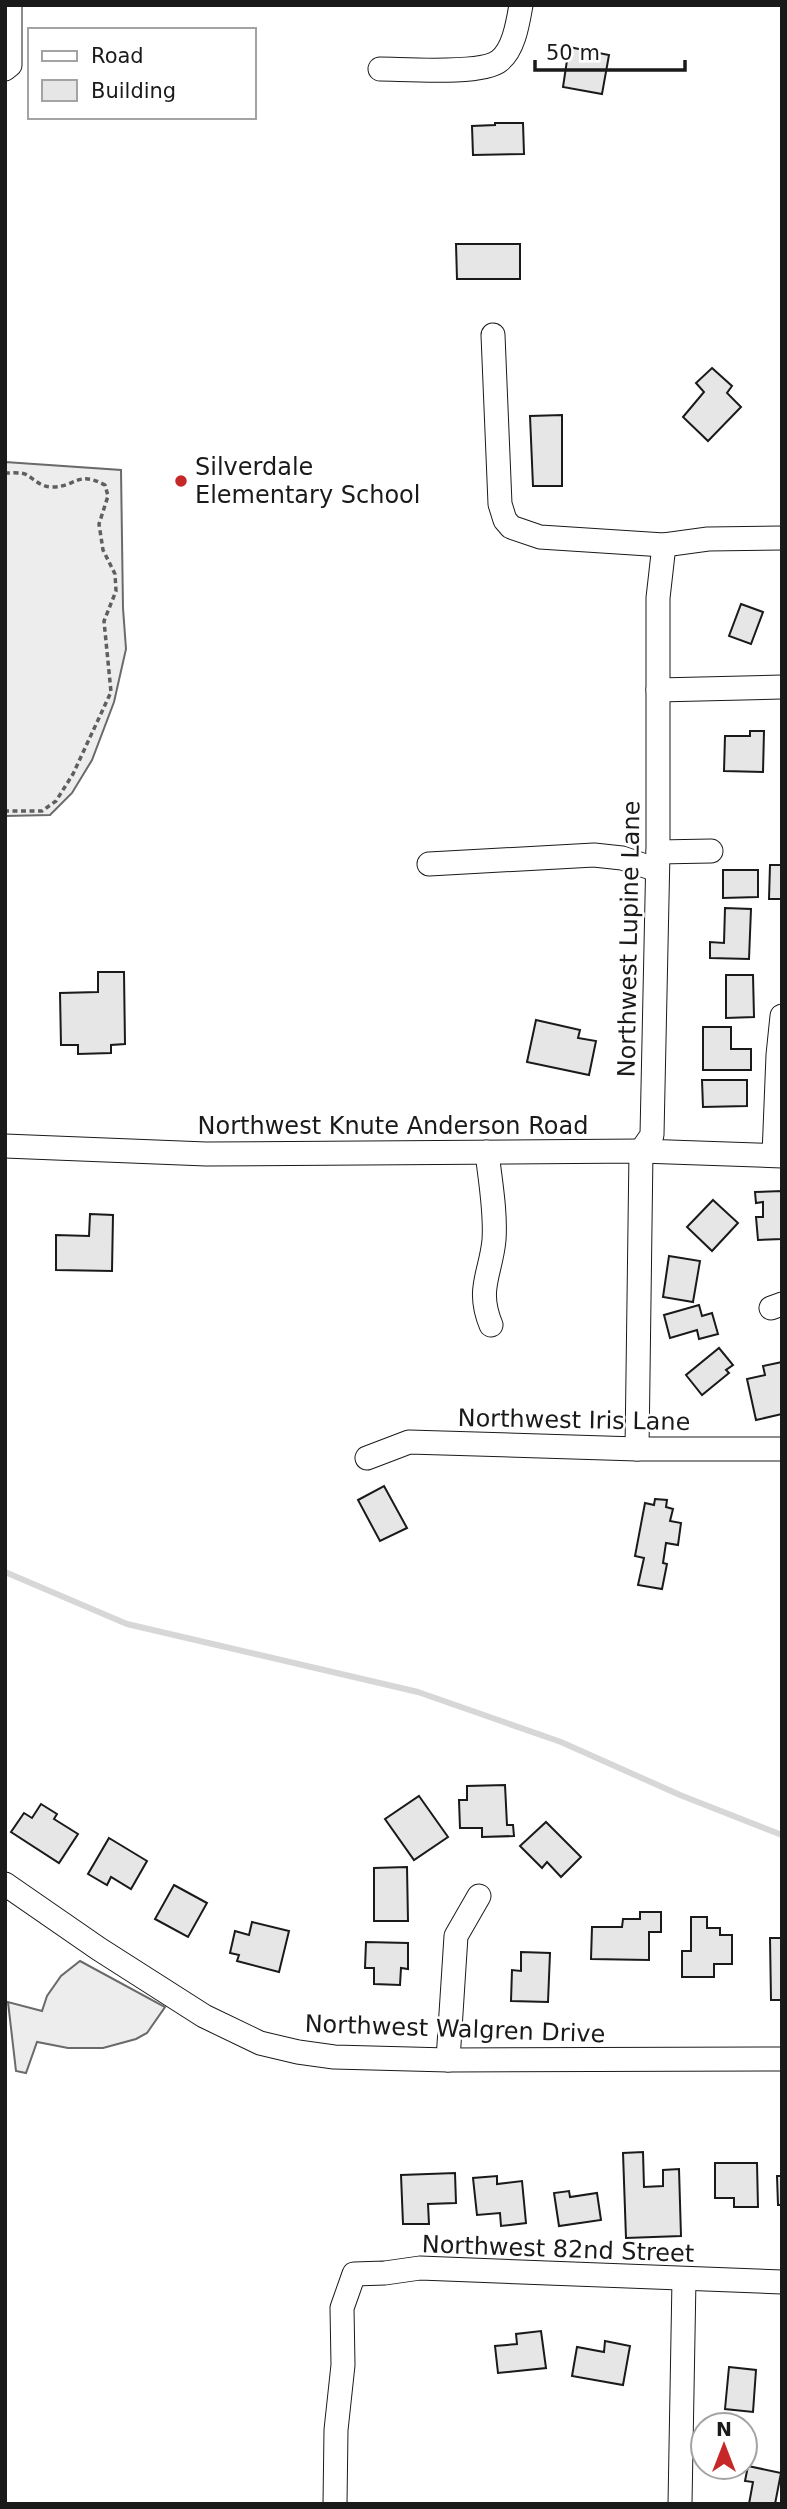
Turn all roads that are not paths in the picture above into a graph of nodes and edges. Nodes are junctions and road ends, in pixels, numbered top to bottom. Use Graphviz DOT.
graph roads {
  1 [pos="10,5"];
  2 [pos="521,5"];
  3 [pos="5,69"];
  4 [pos="380,69"];
  5 [pos="493,335"];
  6 [pos="782,538"];
  7 [pos="664,545"];
  8 [pos="782,687"];
  9 [pos="658,690"];
  10 [pos="711,851"];
  11 [pos="658,861"];
  12 [pos="429,864"];
  13 [pos="782,1016"];
  14 [pos="5,1146"];
  15 [pos="641,1151"];
  16 [pos="487,1152"];
  17 [pos="778,1156"];
  18 [pos="491,1325"];
  19 [pos="637,1449"];
  20 [pos="782,1449"];
  21 [pos="368,1458"];
  22 [pos="5,1884"];
  23 [pos="479,1896"];
  24 [pos="782,2059"];
  25 [pos="448,2060"];
  26 [pos="684,2279"];
  27 [pos="782,2282"];
  28 [pos="335,2504"];
  29 [pos="680,2504"];
  1 -- 3 [label="street"];
  2 -- 4 [label="street"];
  5 -- 7 [label="street"];
  6 -- 7 [label="street"];
  7 -- 9 [label="street, Northwest Lupine Lane"];
  8 -- 9 [label="street"];
  9 -- 11 [label="street, Northwest Lupine Lane"];
  10 -- 11 [label="street"];
  11 -- 12 [label="street"];
  11 -- 15 [label="street, Northwest Lupine Lane"];
  13 -- 17 [label="street"];
  14 -- 16 [label="street, Northwest Knute Anderson Road"];
  15 -- 16 [label="street, Northwest Knute Anderson Road"];
  15 -- 17 [label="street, Northwest Knute Anderson Road"];
  15 -- 19 [label="street, Northwest Lupine Lane"];
  16 -- 18 [label="street"];
  19 -- 20 [label="street, Northwest Iris Lane"];
  19 -- 21 [label="street, Northwest Iris Lane"];
  22 -- 25 [label="street, Northwest Walgren Drive"];
  23 -- 25 [label="street"];
  24 -- 25 [label="street, Northwest Walgren Drive"];
  26 -- 27 [label="street, Northwest 82nd Street"];
  26 -- 28 [label="street, Northwest 82nd Street"];
  26 -- 29 [label="street"];
}
